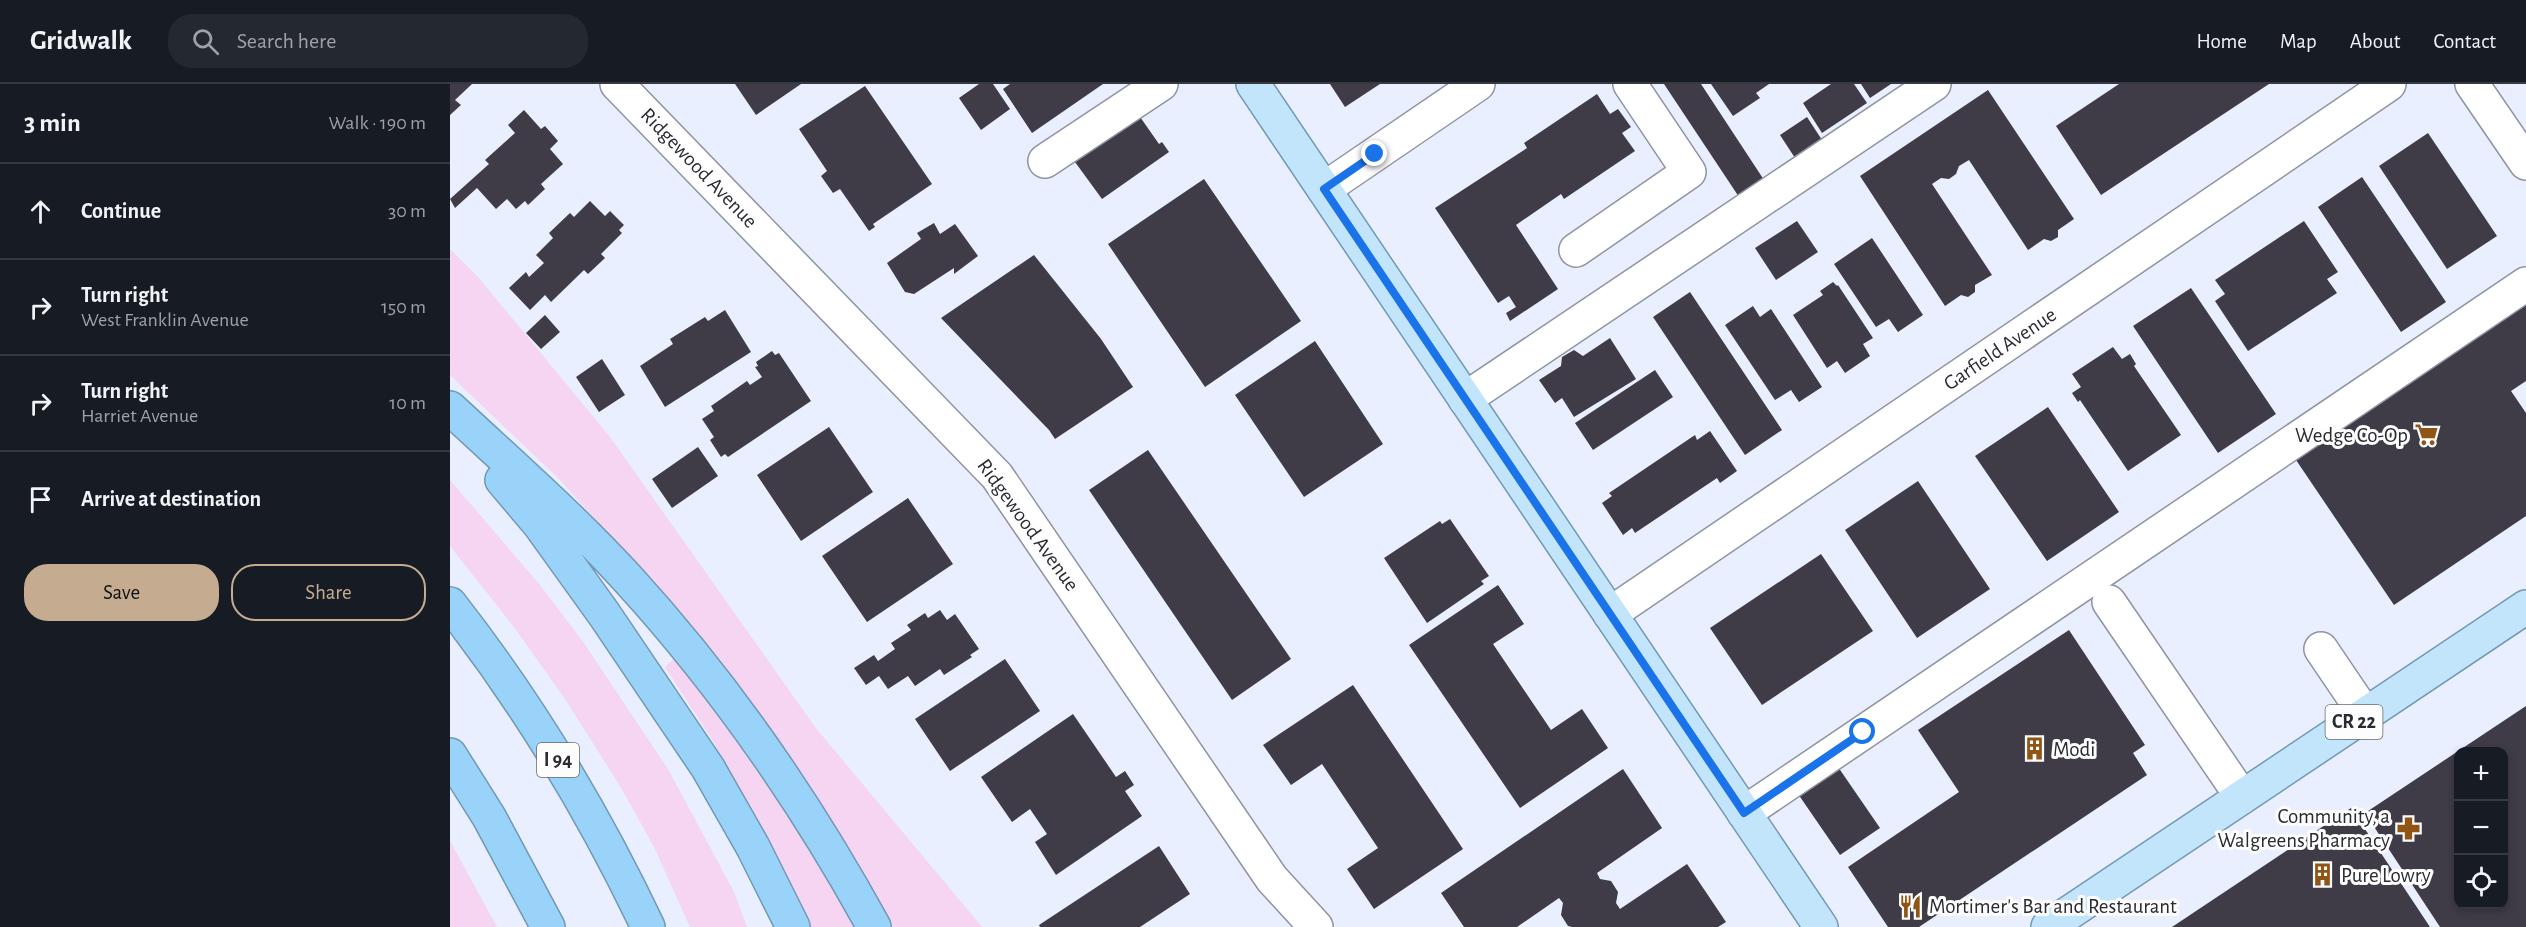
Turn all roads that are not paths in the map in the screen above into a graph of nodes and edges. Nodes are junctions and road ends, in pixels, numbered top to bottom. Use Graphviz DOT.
graph roads {
  1 [pos="617,84"];
  2 [pos="1161,84"];
  3 [pos="1254,84"];
  4 [pos="1478,84"];
  5 [pos="1630,84"];
  6 [pos="1934,84"];
  7 [pos="2389,84"];
  8 [pos="2472,84"];
  9 [pos="1045,161"];
  10 [pos="2526,163"];
  11 [pos="1324,189"];
  12 [pos="1576,249"];
  13 [pos="2526,284"];
  14 [pos="1465,399"];
  15 [pos="450,408"];
  16 [pos="450,424"];
  17 [pos="2109,602"];
  18 [pos="450,604"];
  19 [pos="2526,607"];
  20 [pos="1610,614"];
  21 [pos="2321,649"];
  22 [pos="658,694"];
  23 [pos="2365,714"];
  24 [pos="450,755"];
  25 [pos="2242,797"];
  26 [pos="1744,813"];
  27 [pos="548,927"];
  28 [pos="648,927"];
  29 [pos="772,927"];
  30 [pos="793,927"];
  31 [pos="874,927"];
  32 [pos="1316,927"];
  33 [pos="1821,927"];
  34 [pos="2048,927"];
  1 -- 32 [label="street, Ridgewood Avenue"];
  2 -- 9 [label="street"];
  3 -- 11 [label="main road"];
  4 -- 11 [label="street"];
  5 -- 12 [label="street"];
  6 -- 14 [label="street"];
  7 -- 20 [label="street, Garfield Avenue"];
  8 -- 10 [label="street"];
  11 -- 14 [label="main road"];
  13 -- 26 [label="street"];
  14 -- 20 [label="main road"];
  15 -- 31 [label="highway"];
  16 -- 22 [label="highway"];
  17 -- 25 [label="street"];
  18 -- 28 [label="highway, I 94"];
  19 -- 23 [label="main road, CR 22"];
  20 -- 26 [label="main road"];
  21 -- 23 [label="street"];
  22 -- 29 [label="highway"];
  22 -- 30 [label="highway"];
  23 -- 25 [label="main road, CR 22"];
  24 -- 27 [label="highway"];
  25 -- 34 [label="main road, CR 22"];
  26 -- 33 [label="main road"];
}
